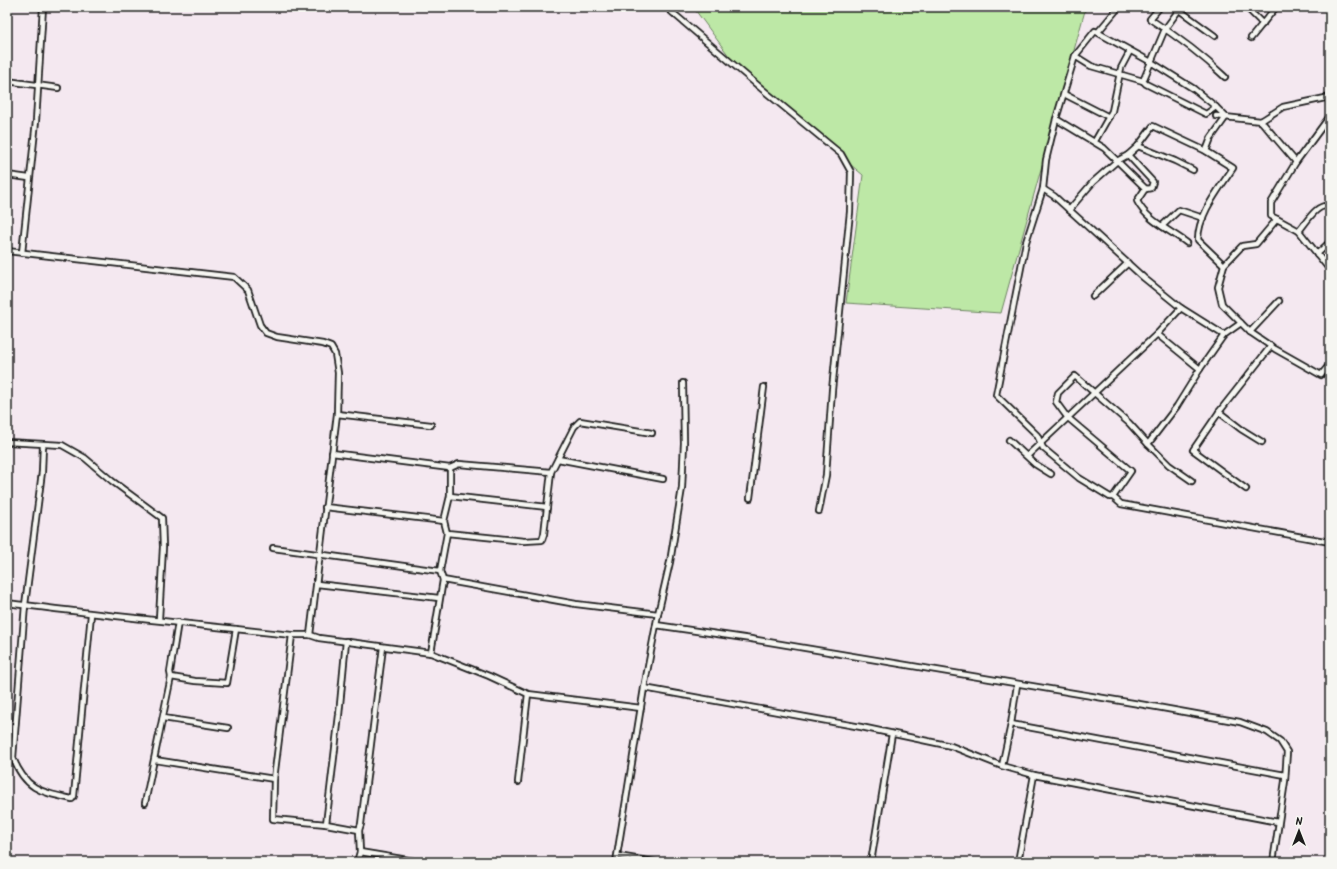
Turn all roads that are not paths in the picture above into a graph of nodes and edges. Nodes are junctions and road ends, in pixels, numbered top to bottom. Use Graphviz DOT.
graph roads {
  1 [pos="43,7"];
  2 [pos="666,7"];
  3 [pos="1120,7"];
  4 [pos="1160,7"];
  5 [pos="1246,7"];
  6 [pos="1276,7"];
  7 [pos="1178,8"];
  8 [pos="1263,24"];
  9 [pos="1165,29"];
  10 [pos="1098,32"];
  11 [pos="1215,36"];
  12 [pos="1251,38"];
  13 [pos="1130,51"];
  14 [pos="1075,56"];
  15 [pos="1151,62"];
  16 [pos="1120,75"];
  17 [pos="1225,77"];
  18 [pos="1143,81"];
  19 [pos="7,82"];
  20 [pos="37,85"];
  21 [pos="58,88"];
  22 [pos="1064,94"];
  23 [pos="1330,97"];
  24 [pos="1216,107"];
  25 [pos="1216,116"];
  26 [pos="1330,116"];
  27 [pos="1109,117"];
  28 [pos="1226,117"];
  29 [pos="1056,119"];
  30 [pos="1261,121"];
  31 [pos="1095,141"];
  32 [pos="1138,146"];
  33 [pos="1206,151"];
  34 [pos="1128,155"];
  35 [pos="1117,161"];
  36 [pos="1296,162"];
  37 [pos="1193,170"];
  38 [pos="7,175"];
  39 [pos="29,178"];
  40 [pos="1145,188"];
  41 [pos="1043,189"];
  42 [pos="1330,207"];
  43 [pos="1068,210"];
  44 [pos="1203,218"];
  45 [pos="1277,219"];
  46 [pos="1162,226"];
  47 [pos="1299,231"];
  48 [pos="1330,242"];
  49 [pos="1187,243"];
  50 [pos="7,251"];
  51 [pos="22,253"];
  52 [pos="1317,254"];
  53 [pos="1128,263"];
  54 [pos="1224,265"];
  55 [pos="1330,270"];
  56 [pos="1093,296"];
  57 [pos="1279,301"];
  58 [pos="1181,308"];
  59 [pos="1241,323"];
  60 [pos="1250,332"];
  61 [pos="1157,334"];
  62 [pos="1224,335"];
  63 [pos="1271,346"];
  64 [pos="1330,364"];
  65 [pos="1200,369"];
  66 [pos="683,382"];
  67 [pos="764,388"];
  68 [pos="1095,392"];
  69 [pos="1219,412"];
  70 [pos="337,414"];
  71 [pos="1067,417"];
  72 [pos="430,425"];
  73 [pos="652,433"];
  74 [pos="1009,440"];
  75 [pos="7,442"];
  76 [pos="1040,442"];
  77 [pos="1262,442"];
  78 [pos="1148,444"];
  79 [pos="43,445"];
  80 [pos="332,453"];
  81 [pos="1027,456"];
  82 [pos="558,459"];
  83 [pos="450,468"];
  84 [pos="551,472"];
  85 [pos="1051,474"];
  86 [pos="663,479"];
  87 [pos="1192,481"];
  88 [pos="1246,489"];
  89 [pos="450,496"];
  90 [pos="750,498"];
  91 [pos="1113,498"];
  92 [pos="547,507"];
  93 [pos="325,508"];
  94 [pos="819,511"];
  95 [pos="444,521"];
  96 [pos="447,533"];
  97 [pos="1330,542"];
  98 [pos="273,548"];
  99 [pos="319,555"];
  100 [pos="440,571"];
  101 [pos="443,580"];
  102 [pos="317,584"];
  103 [pos="438,598"];
  104 [pos="7,603"];
  105 [pos="25,605"];
  106 [pos="91,614"];
  107 [pos="658,614"];
  108 [pos="159,619"];
  109 [pos="178,622"];
  110 [pos="656,625"];
  111 [pos="236,629"];
  112 [pos="292,635"];
  113 [pos="310,635"];
  114 [pos="346,641"];
  115 [pos="383,647"];
  116 [pos="431,653"];
  117 [pos="171,676"];
  118 [pos="1017,685"];
  119 [pos="644,688"];
  120 [pos="528,694"];
  121 [pos="640,708"];
  122 [pos="163,718"];
  123 [pos="1011,724"];
  124 [pos="228,728"];
  125 [pos="892,734"];
  126 [pos="155,760"];
  127 [pos="1002,766"];
  128 [pos="1034,775"];
  129 [pos="1285,775"];
  130 [pos="274,779"];
  131 [pos="518,782"];
  132 [pos="145,803"];
  133 [pos="1278,822"];
  134 [pos="326,824"];
  135 [pos="359,830"];
  136 [pos="360,852"];
  137 [pos="618,856"];
  138 [pos="403,861"];
  139 [pos="357,862"];
  140 [pos="420,862"];
  141 [pos="616,862"];
  142 [pos="654,862"];
  143 [pos="872,862"];
  144 [pos="1018,862"];
  145 [pos="1273,862"];
  1 -- 20 [label="street"];
  2 -- 94 [label="street"];
  3 -- 10 [label="street"];
  4 -- 9 [label="street"];
  5 -- 8 [label="street"];
  6 -- 8 [label="street"];
  7 -- 9 [label="street"];
  7 -- 11 [label="street"];
  8 -- 12 [label="street"];
  9 -- 15 [label="street"];
  9 -- 17 [label="street"];
  10 -- 13 [label="street"];
  10 -- 14 [label="street"];
  13 -- 15 [label="street"];
  13 -- 16 [label="street"];
  14 -- 16 [label="street"];
  14 -- 22 [label="street"];
  15 -- 18 [label="street"];
  15 -- 24 [label="street"];
  16 -- 18 [label="street"];
  16 -- 27 [label="street"];
  18 -- 24 [label="street"];
  19 -- 20 [label="street"];
  20 -- 21 [label="street"];
  20 -- 39 [label="street"];
  22 -- 27 [label="street"];
  22 -- 29 [label="street"];
  23 -- 30 [label="street"];
  24 -- 28 [label="street"];
  25 -- 28 [label="street"];
  26 -- 36 [label="street"];
  27 -- 31 [label="street"];
  28 -- 30 [label="street"];
  28 -- 33 [label="street"];
  29 -- 31 [label="street"];
  29 -- 41 [label="street"];
  30 -- 36 [label="street"];
  31 -- 35 [label="street"];
  32 -- 33 [label="street"];
  32 -- 34 [label="street"];
  32 -- 37 [label="street"];
  33 -- 44 [label="street"];
  34 -- 35 [label="street"];
  34 -- 40 [label="street"];
  35 -- 40 [label="street"];
  35 -- 43 [label="street"];
  36 -- 45 [label="street"];
  38 -- 39 [label="street"];
  39 -- 51 [label="street"];
  40 -- 46 [label="street"];
  41 -- 43 [label="street"];
  41 -- 76 [label="street"];
  42 -- 47 [label="street"];
  43 -- 53 [label="street"];
  44 -- 46 [label="street"];
  44 -- 54 [label="street"];
  45 -- 47 [label="street"];
  45 -- 54 [label="street"];
  46 -- 49 [label="street"];
  47 -- 52 [label="street"];
  48 -- 52 [label="street"];
  50 -- 51 [label="street"];
  51 -- 70 [label="street"];
  52 -- 55 [label="street"];
  53 -- 56 [label="street"];
  53 -- 58 [label="street"];
  54 -- 59 [label="street"];
  57 -- 60 [label="street"];
  58 -- 61 [label="street"];
  58 -- 62 [label="street"];
  59 -- 60 [label="street"];
  59 -- 62 [label="street"];
  60 -- 63 [label="street"];
  61 -- 65 [label="street"];
  61 -- 68 [label="street"];
  62 -- 65 [label="street"];
  63 -- 64 [label="street"];
  63 -- 69 [label="street"];
  65 -- 78 [label="street"];
  66 -- 107 [label="street"];
  67 -- 90 [label="street"];
  68 -- 71 [label="street"];
  68 -- 71 [label="street"];
  68 -- 78 [label="street"];
  69 -- 77 [label="street"];
  69 -- 88 [label="street"];
  70 -- 72 [label="street"];
  70 -- 80 [label="street"];
  71 -- 76 [label="street"];
  71 -- 91 [label="street"];
  73 -- 82 [label="street"];
  74 -- 81 [label="street"];
  75 -- 79 [label="street"];
  76 -- 81 [label="street"];
  76 -- 91 [label="street"];
  78 -- 87 [label="street"];
  79 -- 105 [label="street"];
  79 -- 108 [label="street"];
  80 -- 83 [label="street"];
  80 -- 93 [label="street"];
  81 -- 85 [label="street"];
  82 -- 84 [label="street"];
  82 -- 86 [label="street"];
  83 -- 84 [label="street"];
  83 -- 89 [label="street"];
  84 -- 92 [label="street"];
  89 -- 92 [label="street"];
  89 -- 95 [label="street"];
  91 -- 97 [label="street"];
  92 -- 96 [label="street"];
  93 -- 95 [label="street"];
  93 -- 99 [label="street"];
  95 -- 96 [label="street"];
  96 -- 100 [label="street"];
  98 -- 99 [label="street"];
  99 -- 100 [label="street"];
  99 -- 102 [label="street"];
  100 -- 101 [label="street"];
  101 -- 103 [label="street"];
  101 -- 107 [label="street"];
  102 -- 103 [label="street"];
  102 -- 113 [label="street"];
  103 -- 116 [label="street"];
  104 -- 105 [label="street"];
  105 -- 106 [label="street"];
  105 -- 106 [label="street"];
  106 -- 108 [label="street"];
  107 -- 110 [label="street"];
  108 -- 109 [label="street"];
  109 -- 111 [label="street"];
  109 -- 117 [label="street"];
  110 -- 118 [label="street"];
  110 -- 119 [label="street"];
  111 -- 112 [label="street"];
  111 -- 117 [label="street"];
  112 -- 113 [label="street"];
  112 -- 130 [label="street"];
  113 -- 114 [label="street"];
  114 -- 115 [label="street"];
  114 -- 134 [label="street"];
  115 -- 116 [label="street"];
  115 -- 135 [label="street"];
  116 -- 120 [label="street"];
  117 -- 122 [label="street"];
  118 -- 123 [label="street"];
  118 -- 129 [label="street"];
  119 -- 121 [label="street"];
  119 -- 125 [label="street"];
  120 -- 121 [label="street"];
  120 -- 131 [label="street"];
  121 -- 137 [label="street"];
  122 -- 124 [label="street"];
  122 -- 126 [label="street"];
  123 -- 127 [label="street"];
  123 -- 129 [label="street"];
  125 -- 127 [label="street"];
  125 -- 143 [label="street"];
  126 -- 130 [label="street"];
  126 -- 132 [label="street"];
  127 -- 128 [label="street"];
  128 -- 133 [label="street"];
  128 -- 144 [label="street"];
  129 -- 133 [label="street"];
  130 -- 134 [label="street"];
  133 -- 145 [label="street"];
  134 -- 135 [label="street"];
  135 -- 136 [label="street"];
  136 -- 138 [label="street"];
  136 -- 139 [label="street"];
  137 -- 141 [label="street"];
  137 -- 142 [label="street"];
  138 -- 140 [label="street"];
}
